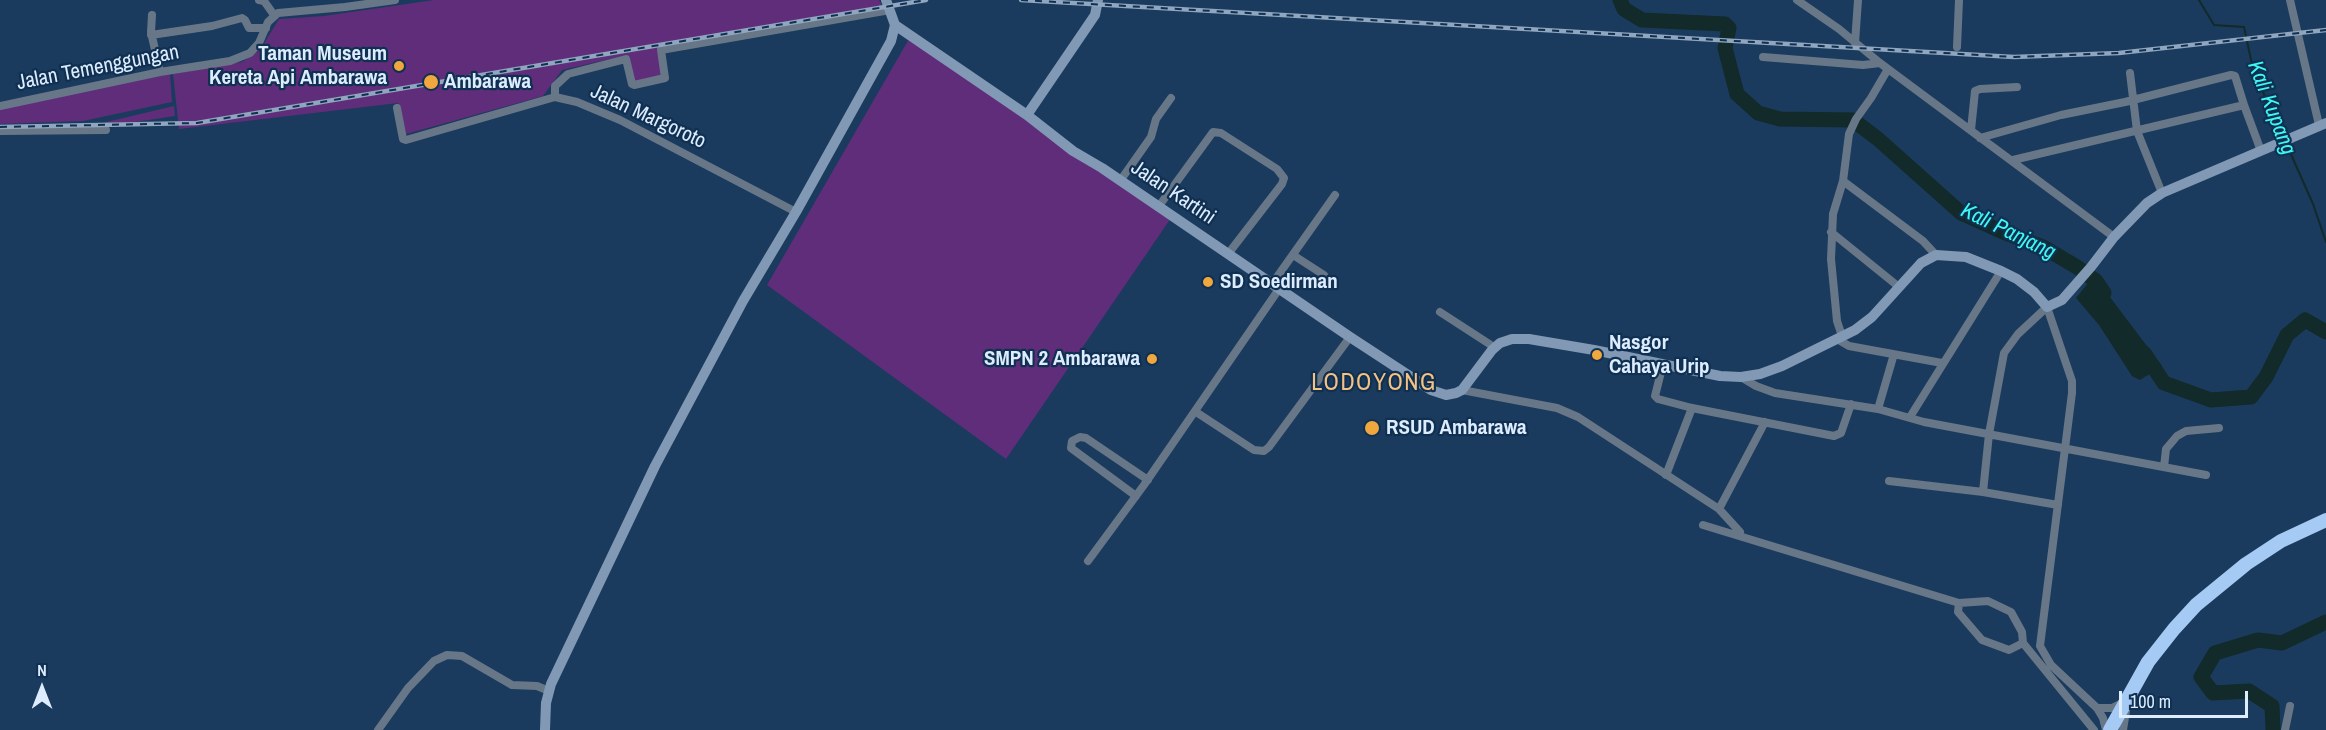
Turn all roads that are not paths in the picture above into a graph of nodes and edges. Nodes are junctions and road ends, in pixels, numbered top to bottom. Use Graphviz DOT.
graph roads {
  1 [pos="259,0"];
  2 [pos="395,0"];
  3 [pos="1797,0"];
  4 [pos="1858,0"];
  5 [pos="1959,0"];
  6 [pos="2290,0"];
  7 [pos="1098,2"];
  8 [pos="345,4"];
  9 [pos="888,4"];
  10 [pos="152,15"];
  11 [pos="274,15"];
  12 [pos="895,26"];
  13 [pos="266,28"];
  14 [pos="152,35"];
  15 [pos="1855,43"];
  16 [pos="1957,47"];
  17 [pos="1763,57"];
  18 [pos="1880,63"];
  19 [pos="1888,69"];
  20 [pos="160,72"];
  21 [pos="2130,73"];
  22 [pos="2018,87"];
  23 [pos="555,98"];
  24 [pos="1171,98"];
  25 [pos="2133,100"];
  26 [pos="2244,105"];
  27 [pos="0,106"];
  28 [pos="397,108"];
  29 [pos="1027,116"];
  30 [pos="2323,124"];
  31 [pos="106,130"];
  32 [pos="1971,130"];
  33 [pos="0,131"];
  34 [pos="2137,131"];
  35 [pos="1980,138"];
  36 [pos="2261,151"];
  37 [pos="2013,160"];
  38 [pos="1120,181"];
  39 [pos="1843,182"];
  40 [pos="2162,193"];
  41 [pos="1335,195"];
  42 [pos="1158,206"];
  43 [pos="796,212"];
  44 [pos="1831,232"];
  45 [pos="2114,237"];
  46 [pos="1228,254"];
  47 [pos="1293,255"];
  48 [pos="1936,255"];
  49 [pos="2001,271"];
  50 [pos="1324,275"];
  51 [pos="1276,287"];
  52 [pos="1899,287"];
  53 [pos="2047,307"];
  54 [pos="1440,312"];
  55 [pos="1350,337"];
  56 [pos="1840,338"];
  57 [pos="1494,347"];
  58 [pos="1893,354"];
  59 [pos="1942,363"];
  60 [pos="1663,364"];
  61 [pos="1741,377"];
  62 [pos="1462,390"];
  63 [pos="1851,404"];
  64 [pos="1692,408"];
  65 [pos="1878,410"];
  66 [pos="1196,412"];
  67 [pos="1910,417"];
  68 [pos="1765,422"];
  69 [pos="2219,428"];
  70 [pos="1989,434"];
  71 [pos="2066,447"];
  72 [pos="2164,467"];
  73 [pos="1666,475"];
  74 [pos="2206,475"];
  75 [pos="1148,480"];
  76 [pos="1889,481"];
  77 [pos="1983,492"];
  78 [pos="1136,496"];
  79 [pos="2058,506"];
  80 [pos="1719,509"];
  81 [pos="2326,520"];
  82 [pos="1703,525"];
  83 [pos="1740,532"];
  84 [pos="1088,561"];
  85 [pos="1959,603"];
  86 [pos="2023,644"];
  87 [pos="549,691"];
  88 [pos="2129,695"];
  89 [pos="2290,706"];
  90 [pos="2097,708"];
  91 [pos="378,730"];
  92 [pos="545,730"];
  93 [pos="2094,730"];
  94 [pos="2108,730"];
  95 [pos="2122,730"];
  96 [pos="2285,730"];
  1 -- 11 [label="street"];
  2 -- 8 [label="street"];
  3 -- 15 [label="street"];
  4 -- 15 [label="street"];
  5 -- 16 [label="street"];
  6 -- 30 [label="street"];
  7 -- 29 [label="street"];
  8 -- 11 [label="street"];
  9 -- 12 [label="street"];
  9 -- 23 [label="street"];
  10 -- 14 [label="street"];
  11 -- 13 [label="street, Jalan Temenggungan"];
  12 -- 29 [label="street, Jalan Kartini"];
  12 -- 43 [label="street"];
  13 -- 14 [label="street"];
  13 -- 20 [label="street, Jalan Temenggungan"];
  14 -- 20 [label="street"];
  15 -- 18 [label="street"];
  17 -- 18 [label="street"];
  18 -- 19 [label="street"];
  19 -- 32 [label="street"];
  19 -- 39 [label="street"];
  20 -- 27 [label="street, Jalan Temenggungan"];
  21 -- 25 [label="street"];
  22 -- 32 [label="street"];
  23 -- 28 [label="street, Jalan Margoroto"];
  23 -- 43 [label="street, Jalan Margoroto"];
  24 -- 38 [label="street"];
  25 -- 26 [label="street"];
  25 -- 34 [label="street"];
  25 -- 35 [label="street"];
  26 -- 34 [label="street"];
  26 -- 36 [label="street"];
  29 -- 38 [label="street, Jalan Kartini"];
  30 -- 36 [label="street"];
  31 -- 33 [label="street"];
  32 -- 35 [label="street"];
  34 -- 37 [label="street"];
  34 -- 40 [label="street"];
  35 -- 37 [label="street"];
  36 -- 40 [label="street"];
  37 -- 45 [label="street"];
  38 -- 42 [label="street, Jalan Kartini"];
  39 -- 44 [label="street"];
  39 -- 48 [label="street"];
  40 -- 45 [label="street"];
  41 -- 47 [label="street"];
  42 -- 46 [label="street, Jalan Kartini"];
  42 -- 46 [label="street"];
  43 -- 87 [label="street"];
  44 -- 52 [label="street"];
  44 -- 56 [label="street"];
  45 -- 53 [label="street"];
  46 -- 51 [label="street, Jalan Kartini"];
  47 -- 50 [label="street"];
  47 -- 51 [label="street"];
  48 -- 49 [label="street"];
  48 -- 52 [label="street"];
  49 -- 53 [label="street"];
  49 -- 59 [label="street"];
  51 -- 55 [label="street, Jalan Kartini"];
  51 -- 66 [label="street"];
  52 -- 56 [label="street"];
  53 -- 70 [label="street"];
  53 -- 71 [label="street"];
  54 -- 57 [label="street"];
  55 -- 62 [label="street, Jalan Kartini"];
  55 -- 66 [label="street"];
  56 -- 58 [label="street"];
  56 -- 61 [label="street"];
  57 -- 60 [label="street"];
  57 -- 62 [label="street"];
  58 -- 59 [label="street"];
  58 -- 65 [label="street"];
  59 -- 67 [label="street"];
  60 -- 61 [label="street"];
  60 -- 64 [label="street"];
  61 -- 63 [label="street"];
  62 -- 73 [label="street"];
  63 -- 65 [label="street"];
  63 -- 68 [label="street"];
  64 -- 68 [label="street"];
  64 -- 73 [label="street"];
  65 -- 67 [label="street"];
  66 -- 75 [label="street"];
  67 -- 70 [label="street"];
  68 -- 80 [label="street"];
  69 -- 72 [label="street"];
  70 -- 71 [label="street"];
  70 -- 77 [label="street"];
  71 -- 72 [label="street"];
  71 -- 79 [label="street"];
  72 -- 74 [label="street"];
  73 -- 80 [label="street"];
  75 -- 78 [label="street"];
  75 -- 78 [label="street"];
  76 -- 77 [label="street"];
  77 -- 79 [label="street"];
  78 -- 84 [label="street"];
  79 -- 90 [label="street"];
  80 -- 83 [label="street"];
  81 -- 88 [label="highway"];
  82 -- 85 [label="street"];
  85 -- 86 [label="street"];
  85 -- 86 [label="street"];
  86 -- 93 [label="street"];
  87 -- 91 [label="street"];
  87 -- 92 [label="street"];
  88 -- 90 [label="street"];
  88 -- 94 [label="highway"];
  88 -- 95 [label="street"];
  89 -- 96 [label="street"];
  90 -- 94 [label="street"];
}
